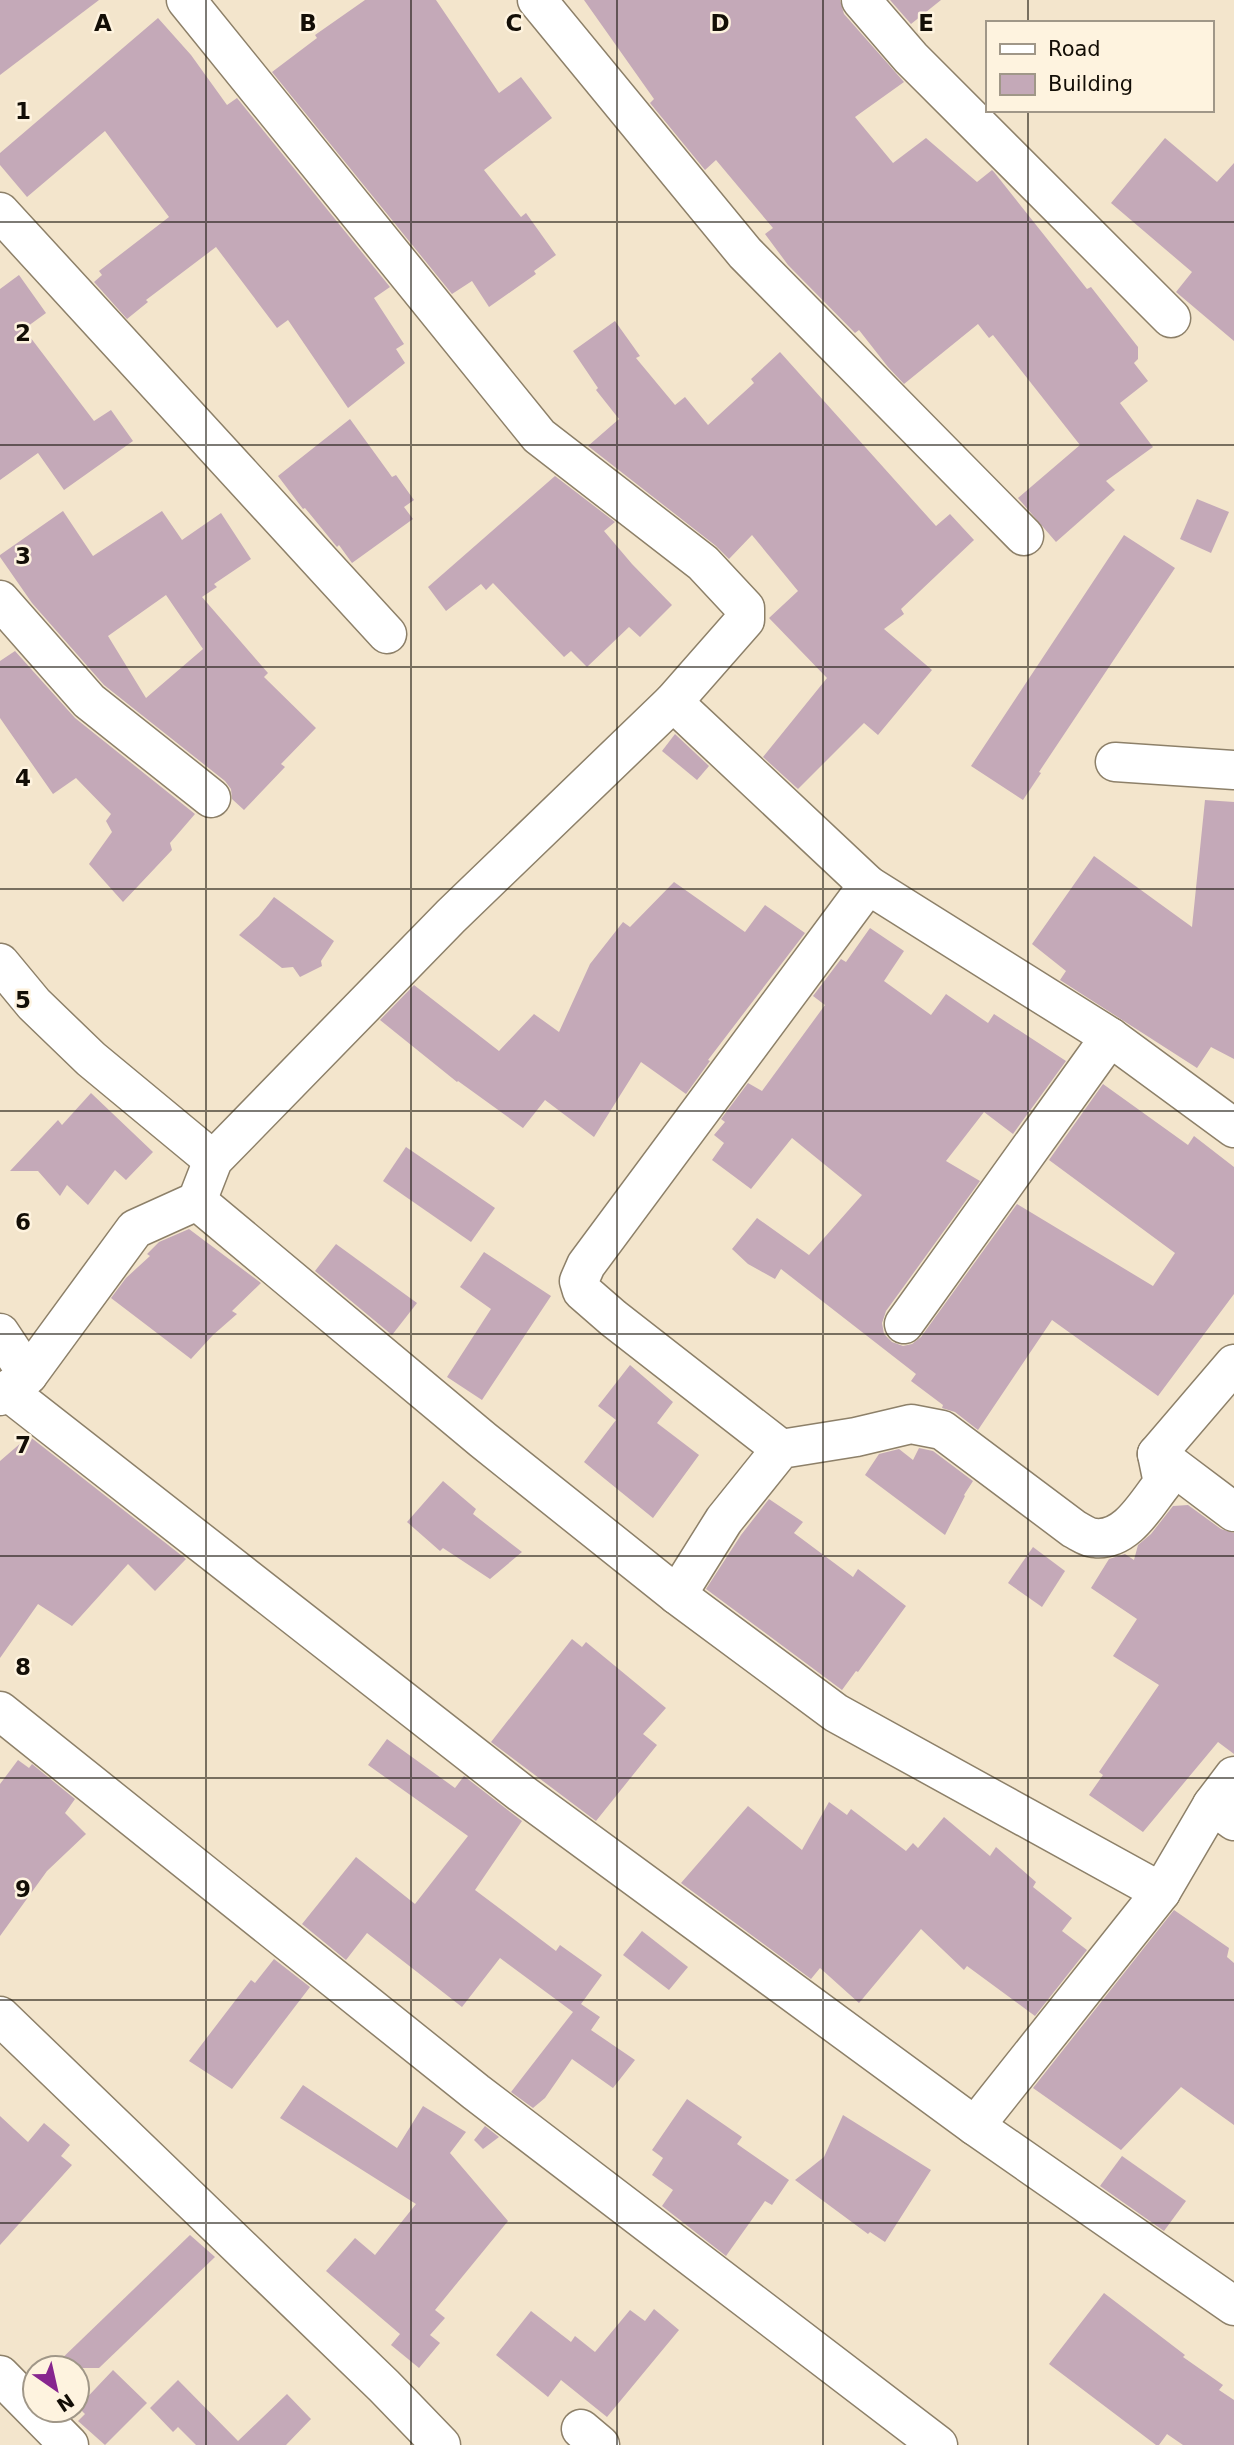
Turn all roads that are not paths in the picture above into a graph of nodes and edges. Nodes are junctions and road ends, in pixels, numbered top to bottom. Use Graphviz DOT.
graph roads {
  1 [pos="186,0"];
  2 [pos="537,0"];
  3 [pos="861,0"];
  4 [pos="0,212"];
  5 [pos="1171,318"];
  6 [pos="1024,536"];
  7 [pos="0,600"];
  8 [pos="387,634"];
  9 [pos="673,702"];
  10 [pos="1115,762"];
  11 [pos="1234,770"];
  12 [pos="211,798"];
  13 [pos="868,886"];
  14 [pos="0,963"];
  15 [pos="1110,1037"];
  16 [pos="1234,1128"];
  17 [pos="213,1160"];
  18 [pos="197,1200"];
  19 [pos="904,1324"];
  20 [pos="0,1333"];
  21 [pos="1234,1364"];
  22 [pos="11,1387"];
  23 [pos="781,1449"];
  24 [pos="1157,1454"];
  25 [pos="1234,1512"];
  26 [pos="677,1595"];
  27 [pos="0,1711"];
  28 [pos="1226,1801"];
  29 [pos="1161,1892"];
  30 [pos="0,2016"];
  31 [pos="975,2126"];
  32 [pos="1234,2306"];
  33 [pos="0,2375"];
  34 [pos="69,2445"];
  35 [pos="441,2445"];
  36 [pos="938,2445"];
  1 -- 9 [label="street"];
  2 -- 6 [label="street"];
  3 -- 5 [label="street"];
  4 -- 8 [label="street"];
  7 -- 12 [label="street"];
  9 -- 13 [label="street"];
  9 -- 17 [label="street"];
  10 -- 11 [label="street"];
  13 -- 15 [label="street"];
  13 -- 23 [label="street"];
  14 -- 17 [label="street"];
  15 -- 16 [label="street"];
  15 -- 19 [label="street"];
  17 -- 18 [label="street"];
  18 -- 22 [label="street"];
  18 -- 26 [label="street"];
  20 -- 22 [label="street"];
  21 -- 24 [label="street"];
  22 -- 31 [label="street"];
  23 -- 24 [label="street"];
  23 -- 26 [label="street"];
  24 -- 25 [label="street"];
  26 -- 29 [label="street"];
  27 -- 36 [label="street"];
  28 -- 29 [label="street"];
  29 -- 31 [label="street"];
  30 -- 35 [label="street"];
  31 -- 32 [label="street"];
  33 -- 34 [label="street"];
}
